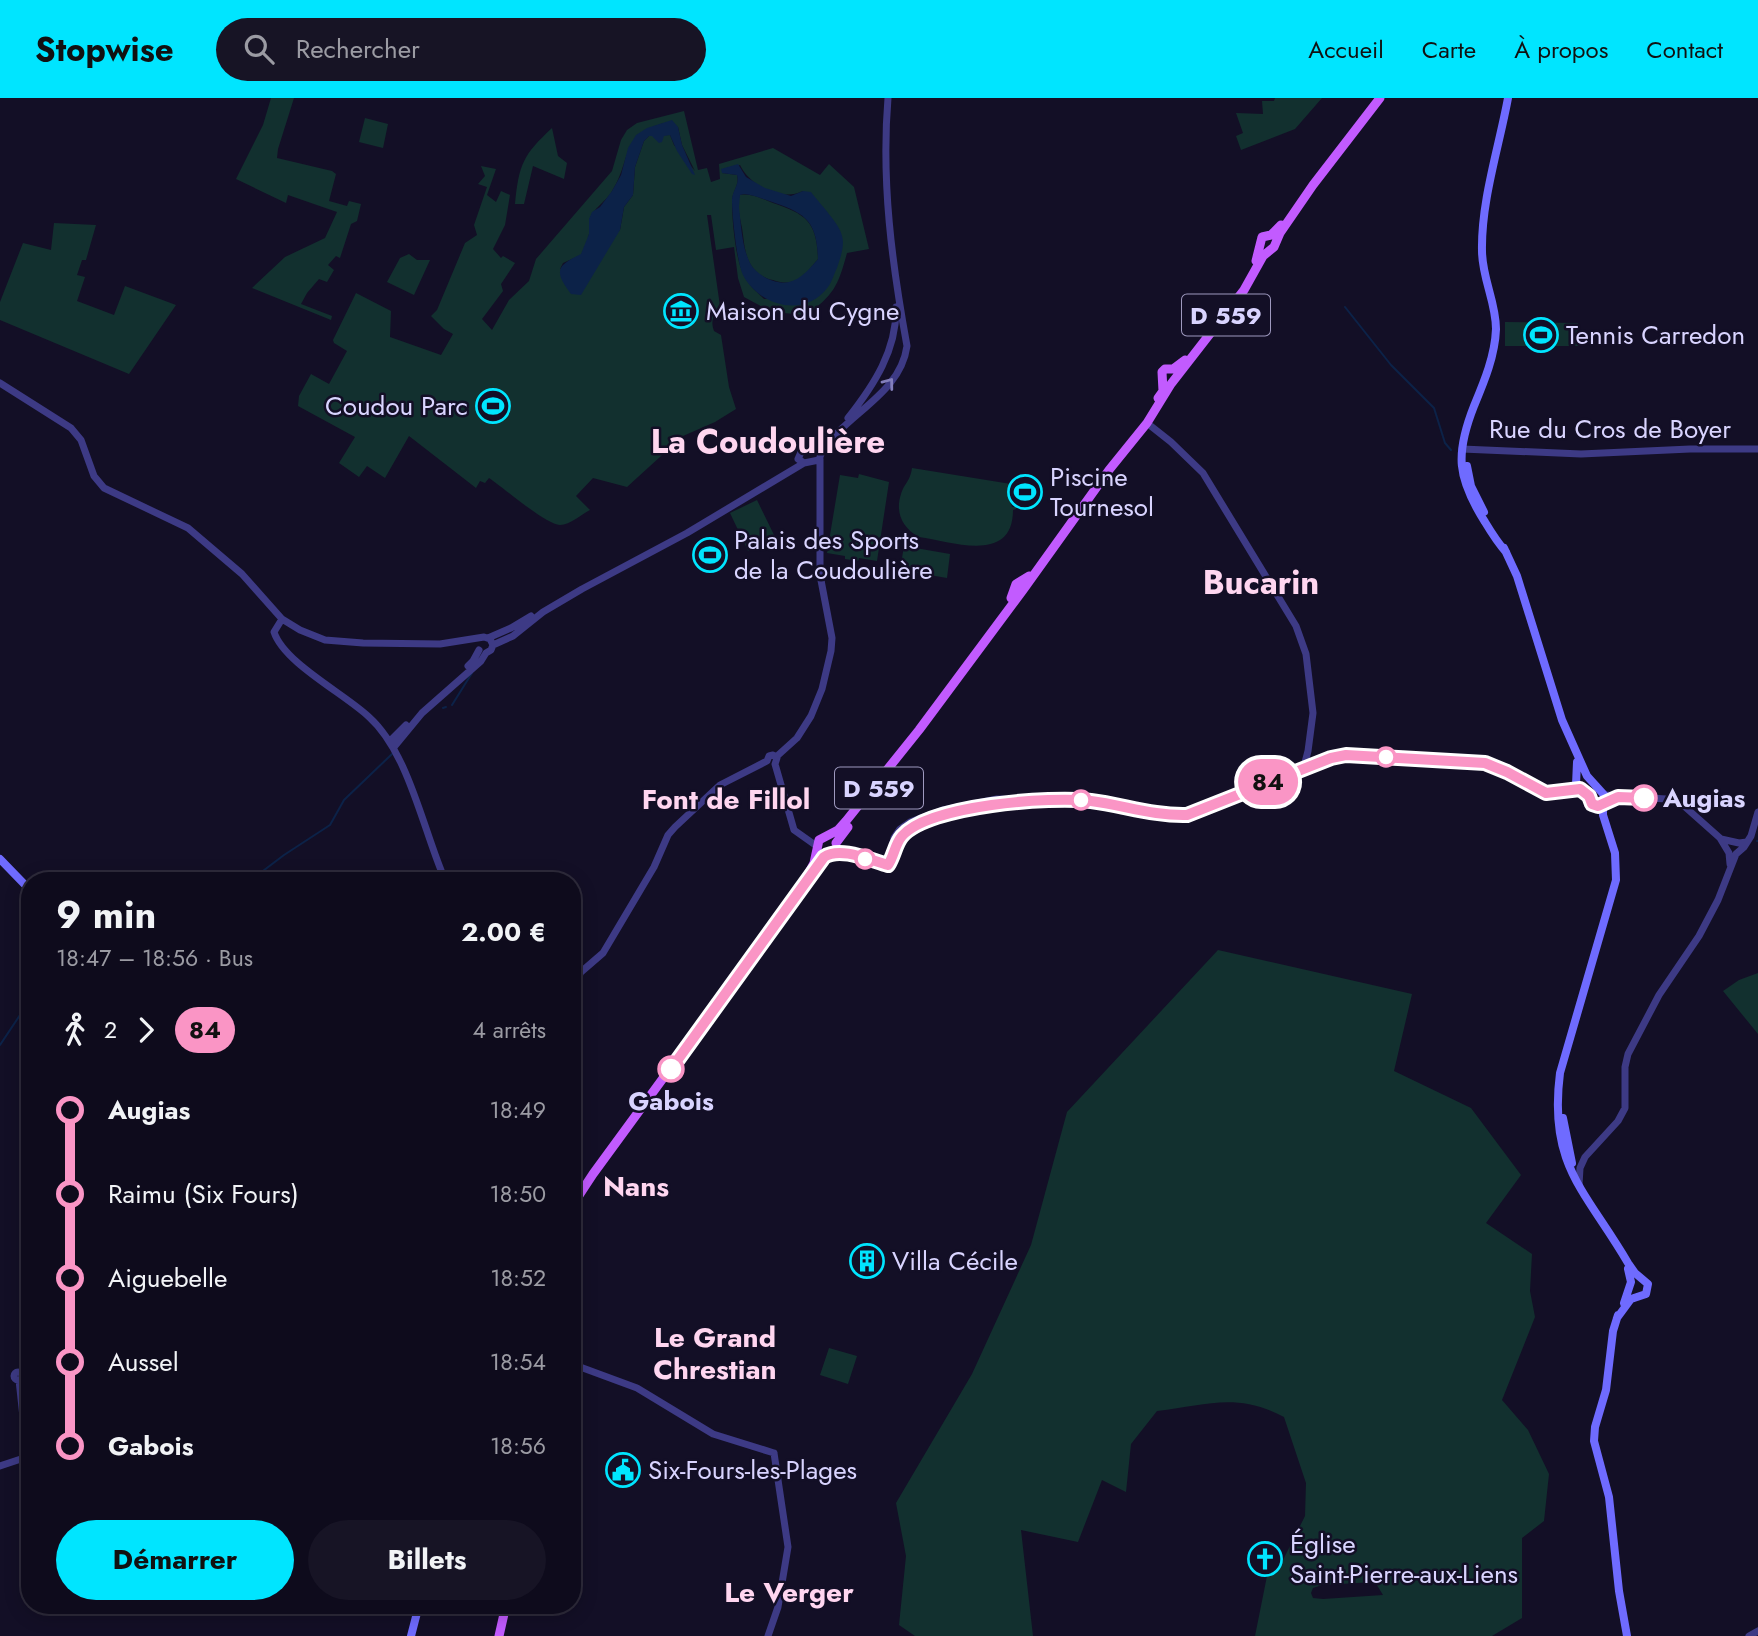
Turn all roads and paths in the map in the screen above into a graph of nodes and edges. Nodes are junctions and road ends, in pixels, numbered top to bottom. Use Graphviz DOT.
graph roads {
  1 [pos="887,98"];
  2 [pos="1383,98"];
  3 [pos="1509,98"];
  4 [pos="1274,237"];
  5 [pos="1264,247"];
  6 [pos="896,285"];
  7 [pos="1171,378"];
  8 [pos="0,383"];
  9 [pos="1147,423"];
  10 [pos="1129,443"];
  11 [pos="812,449"];
  12 [pos="1758,449"];
  13 [pos="1464,450"];
  14 [pos="821,456"];
  15 [pos="804,462"];
  16 [pos="820,476"];
  17 [pos="282,618"];
  18 [pos="484,645"];
  19 [pos="919,730"];
  20 [pos="392,744"];
  21 [pos="773,761"];
  22 [pos="1309,761"];
  23 [pos="1580,781"];
  24 [pos="1604,800"];
  25 [pos="1592,804"];
  26 [pos="1758,812"];
  27 [pos="822,840"];
  28 [pos="1735,847"];
  29 [pos="833,849"];
  30 [pos="0,859"];
  31 [pos="0,865"];
  32 [pos="443,872"];
  33 [pos="21,883"];
  34 [pos="21,885"];
  35 [pos="799,891"];
  36 [pos="1613,892"];
  37 [pos="581,971"];
  38 [pos="593,1174"];
  39 [pos="581,1185"];
  40 [pos="1580,1188"];
  41 [pos="581,1192"];
  42 [pos="581,1367"];
  43 [pos="21,1458"];
  44 [pos="0,1465"];
  45 [pos="417,1614"];
  46 [pos="501,1614"];
  47 [pos="1758,1631"];
  48 [pos="1625,1633"];
  49 [pos="411,1636"];
  50 [pos="497,1636"];
  51 [pos="768,1636"];
  52 [pos="1749,1636"];
  1 -- 6 [label="street"];
  2 -- 4 [label="main road"];
  3 -- 13 [label="main road"];
  4 -- 5 [label="main road"];
  4 -- 5 [label="main road"];
  5 -- 7 [label="main road, D 559"];
  6 -- 11 [label="street"];
  14 -- 6 [label="street, one-way"];
  7 -- 9 [label="main road, D 559"];
  7 -- 10 [label="main road, D 559"];
  8 -- 17 [label="street"];
  9 -- 10 [label="main road, D 559"];
  9 -- 22 [label="street"];
  10 -- 19 [label="main road, D 559"];
  11 -- 14 [label="street"];
  11 -- 15 [label="street"];
  12 -- 13 [label="street, Rue du Cros de Boyer"];
  13 -- 23 [label="main road"];
  14 -- 15 [label="street"];
  14 -- 16 [label="street"];
  15 -- 16 [label="street"];
  15 -- 18 [label="street"];
  16 -- 21 [label="street"];
  17 -- 18 [label="street"];
  17 -- 20 [label="street"];
  18 -- 20 [label="street"];
  19 -- 27 [label="main road, D 559"];
  19 -- 29 [label="main road, D 559"];
  20 -- 32 [label="street"];
  21 -- 27 [label="street"];
  21 -- 37 [label="street"];
  22 -- 23 [label="street"];
  22 -- 29 [label="street"];
  23 -- 24 [label="main road"];
  23 -- 25 [label="main road"];
  24 -- 25 [label="main road"];
  24 -- 28 [label="street"];
  24 -- 36 [label="main road"];
  25 -- 36 [label="main road"];
  26 -- 28 [label="street"];
  27 -- 29 [label="main road"];
  27 -- 29 [label="main road"];
  27 -- 35 [label="main road"];
  28 -- 40 [label="street"];
  29 -- 35 [label="main road, D 559"];
  30 -- 33 [label="main road"];
  31 -- 34 [label="main road"];
  35 -- 38 [label="main road, D 559"];
  36 -- 40 [label="main road"];
  38 -- 39 [label="main road, D 559"];
  38 -- 41 [label="main road, D 559"];
  40 -- 48 [label="main road"];
  42 -- 51 [label="street"];
  43 -- 44 [label="street"];
  45 -- 49 [label="main road"];
  46 -- 50 [label="main road"];
  47 -- 52 [label="street"];
}
